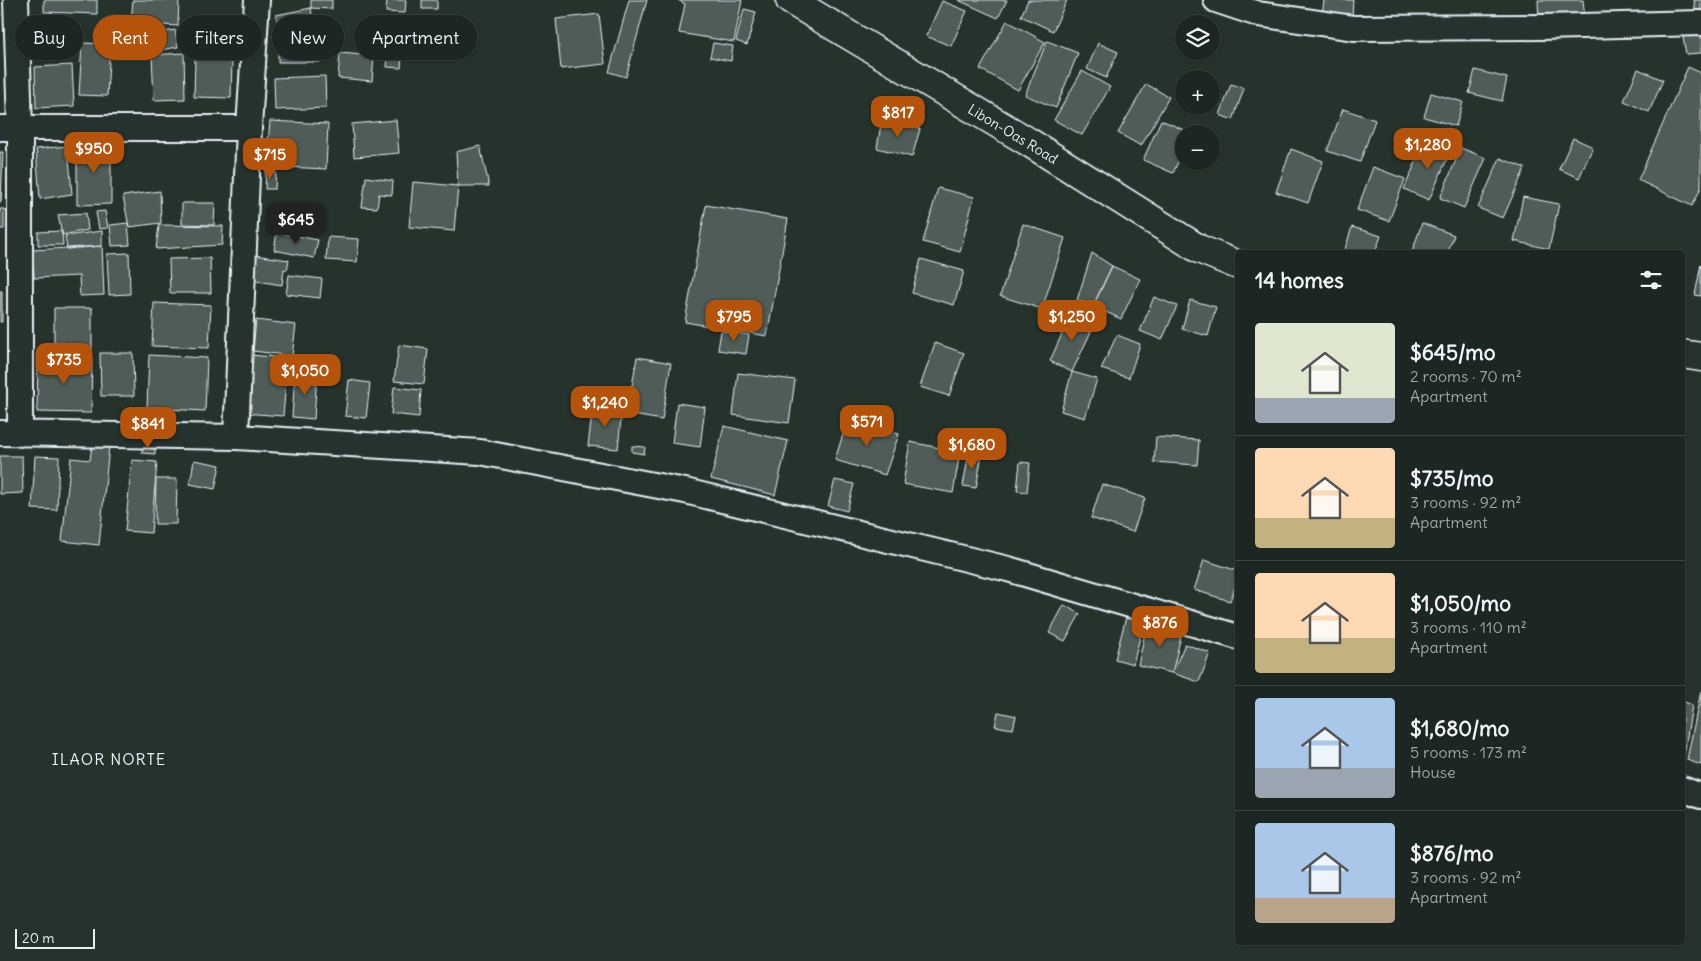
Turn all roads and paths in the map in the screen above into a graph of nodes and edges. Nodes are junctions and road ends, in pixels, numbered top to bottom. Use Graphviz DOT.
graph roads {
  1 [pos="16,0"];
  2 [pos="257,0"];
  3 [pos="790,0"];
  4 [pos="1216,0"];
  5 [pos="1701,23"];
  6 [pos="10,128"];
  7 [pos="249,128"];
  8 [pos="1235,264"];
  9 [pos="1685,354"];
  10 [pos="1701,357"];
  11 [pos="10,433"];
  12 [pos="236,437"];
  13 [pos="1235,636"];
  14 [pos="1685,790"];
  15 [pos="1701,796"];
  1 -- 6 [label="street"];
  2 -- 7 [label="street"];
  3 -- 8 [label="main road, Libon-Oas Road"];
  4 -- 5 [label="street"];
  6 -- 7 [label="street"];
  6 -- 11 [label="street"];
  7 -- 12 [label="street"];
  9 -- 10 [label="main road"];
  11 -- 12 [label="street"];
  12 -- 13 [label="street"];
  14 -- 15 [label="street"];
}
